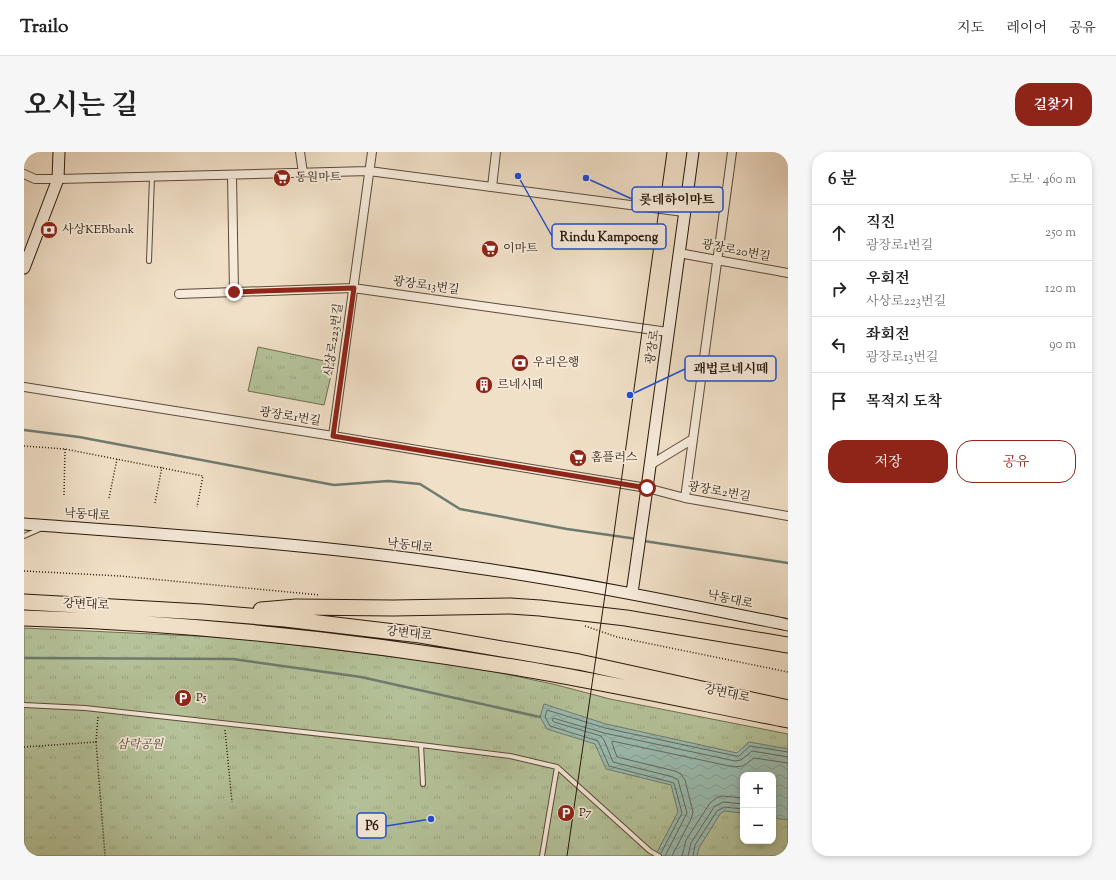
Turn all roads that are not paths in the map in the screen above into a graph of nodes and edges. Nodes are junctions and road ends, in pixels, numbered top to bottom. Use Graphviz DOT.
graph roads {
  1 [pos="59,152"];
  2 [pos="300,152"];
  3 [pos="372,152"];
  4 [pos="496,152"];
  5 [pos="693,152"];
  6 [pos="732,152"];
  7 [pos="369,171"];
  8 [pos="303,173"];
  9 [pos="24,174"];
  10 [pos="232,175"];
  11 [pos="152,177"];
  12 [pos="58,179"];
  13 [pos="492,187"];
  14 [pos="684,212"];
  15 [pos="679,253"];
  16 [pos="718,260"];
  17 [pos="149,261"];
  18 [pos="24,268"];
  19 [pos="788,273"];
  20 [pos="354,288"];
  21 [pos="234,292"];
  22 [pos="179,294"];
  23 [pos="668,332"];
  24 [pos="24,387"];
  25 [pos="333,436"];
  26 [pos="693,439"];
  27 [pos="650,465"];
  28 [pos="647,493"];
  29 [pos="685,498"];
  30 [pos="788,516"];
  31 [pos="24,524"];
  32 [pos="48,525"];
  33 [pos="24,536"];
  34 [pos="632,593"];
  35 [pos="24,602"];
  36 [pos="224,614"];
  37 [pos="24,618"];
  38 [pos="788,625"];
  39 [pos="170,626"];
  40 [pos="788,645"];
  41 [pos="24,705"];
  42 [pos="788,708"];
  43 [pos="788,720"];
  44 [pos="421,745"];
  45 [pos="557,767"];
  46 [pos="423,784"];
  47 [pos="542,856"];
  48 [pos="659,856"];
  1 -- 12 [label="main road"];
  2 -- 8 [label="street"];
  3 -- 7 [label="street, 사상로223번길"];
  4 -- 13 [label="street"];
  5 -- 14 [label="main road, 광장로"];
  6 -- 16 [label="street"];
  7 -- 8 [label="street"];
  7 -- 13 [label="street"];
  7 -- 20 [label="street, 사상로223번길"];
  8 -- 10 [label="street"];
  9 -- 12 [label="street"];
  10 -- 11 [label="street"];
  10 -- 21 [label="street"];
  11 -- 12 [label="street"];
  11 -- 17 [label="lane"];
  12 -- 18 [label="main road"];
  13 -- 14 [label="street"];
  14 -- 15 [label="main road, 광장로"];
  15 -- 16 [label="street, 광장로20번길"];
  15 -- 23 [label="main road, 광장로"];
  16 -- 19 [label="street, 광장로20번길"];
  16 -- 26 [label="street"];
  20 -- 21 [label="street, 광장로13번길"];
  20 -- 23 [label="street, 광장로13번길"];
  20 -- 25 [label="street, 사상로223번길"];
  21 -- 22 [label="street, 광장로13번길"];
  23 -- 27 [label="main road, 광장로"];
  24 -- 25 [label="street, 광장로1번길"];
  25 -- 28 [label="street, 광장로1번길"];
  26 -- 27 [label="street"];
  26 -- 29 [label="street"];
  27 -- 28 [label="main road, 광장로"];
  28 -- 29 [label="street, 광장로2번길"];
  28 -- 34 [label="main road, 광장로"];
  29 -- 30 [label="street, 광장로2번길"];
  31 -- 32 [label="main road, 낙동대로"];
  32 -- 33 [label="lane"];
  32 -- 34 [label="main road, 낙동대로"];
  34 -- 38 [label="main road, 낙동대로"];
  35 -- 36 [label="highway, 강변대로"];
  36 -- 39 [label="highway"];
  36 -- 40 [label="highway"];
  36 -- 42 [label="highway, 강변대로"];
  37 -- 39 [label="highway, 강변대로"];
  39 -- 43 [label="highway, 강변대로"];
  41 -- 44 [label="lane"];
  44 -- 45 [label="lane"];
  44 -- 46 [label="lane"];
  45 -- 47 [label="lane"];
  45 -- 48 [label="lane"];
}
